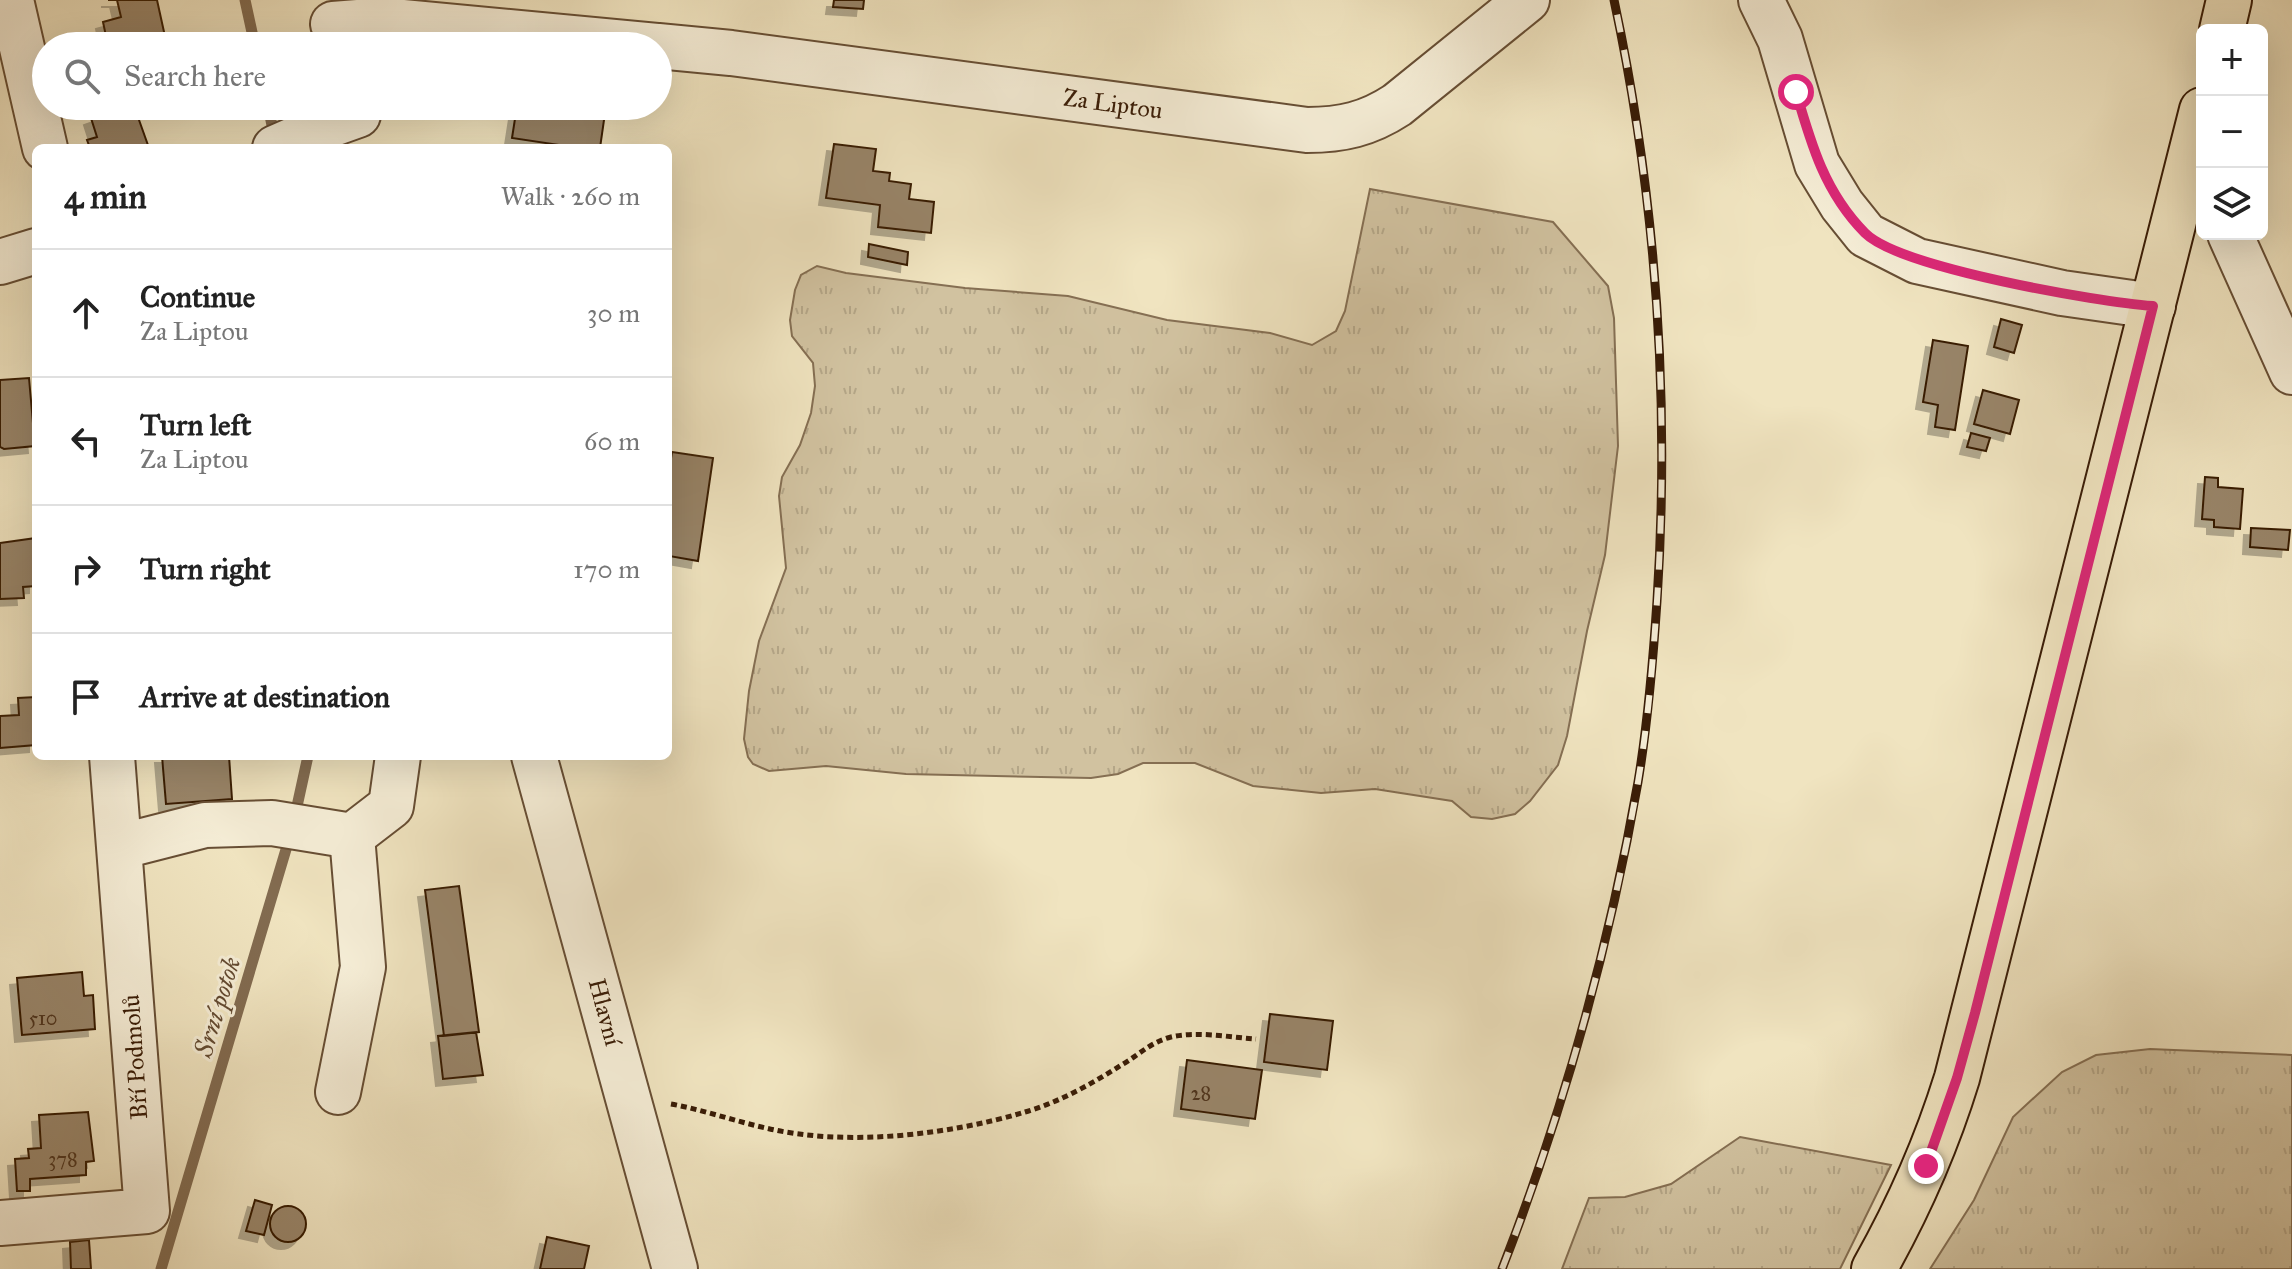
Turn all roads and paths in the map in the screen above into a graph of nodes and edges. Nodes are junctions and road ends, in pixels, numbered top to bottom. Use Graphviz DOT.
graph roads {
  1 [pos="11,0"];
  2 [pos="1527,0"];
  3 [pos="1761,0"];
  4 [pos="2229,0"];
  5 [pos="333,23"];
  6 [pos="2223,24"];
  7 [pos="509,32"];
  8 [pos="672,48"];
  9 [pos="32,91"];
  10 [pos="39,120"];
  11 [pos="360,123"];
  12 [pos="44,144"];
  13 [pos="286,144"];
  14 [pos="2196,163"];
  15 [pos="2192,199"];
  16 [pos="2233,240"];
  17 [pos="32,252"];
  18 [pos="0,262"];
  19 [pos="2153,306"];
  20 [pos="2292,372"];
  21 [pos="112,760"];
  22 [pos="397,760"];
  23 [pos="535,760"];
  24 [pos="334,833"];
  25 [pos="119,847"];
  26 [pos="1256,1039"];
  27 [pos="338,1092"];
  28 [pos="631,1104"];
  29 [pos="0,1223"];
  30 [pos="675,1269"];
  31 [pos="1874,1269"];
  1 -- 9 [label="street"];
  2 -- 8 [label="street, Za Liptou"];
  3 -- 19 [label="street"];
  4 -- 6 [label="main road"];
  5 -- 7 [label="street, Za Liptou"];
  10 -- 12 [label="street"];
  11 -- 13 [label="street"];
  14 -- 15 [label="main road"];
  15 -- 19 [label="main road"];
  16 -- 20 [label="street"];
  17 -- 18 [label="street"];
  19 -- 31 [label="main road"];
  21 -- 25 [label="street, Bří Podmolů"];
  22 -- 24 [label="street"];
  23 -- 28 [label="street, Hlavní"];
  24 -- 25 [label="street"];
  24 -- 27 [label="street"];
  25 -- 29 [label="street, Bří Podmolů"];
  26 -- 28 [label="path"];
  28 -- 30 [label="street, Hlavní"];
}
